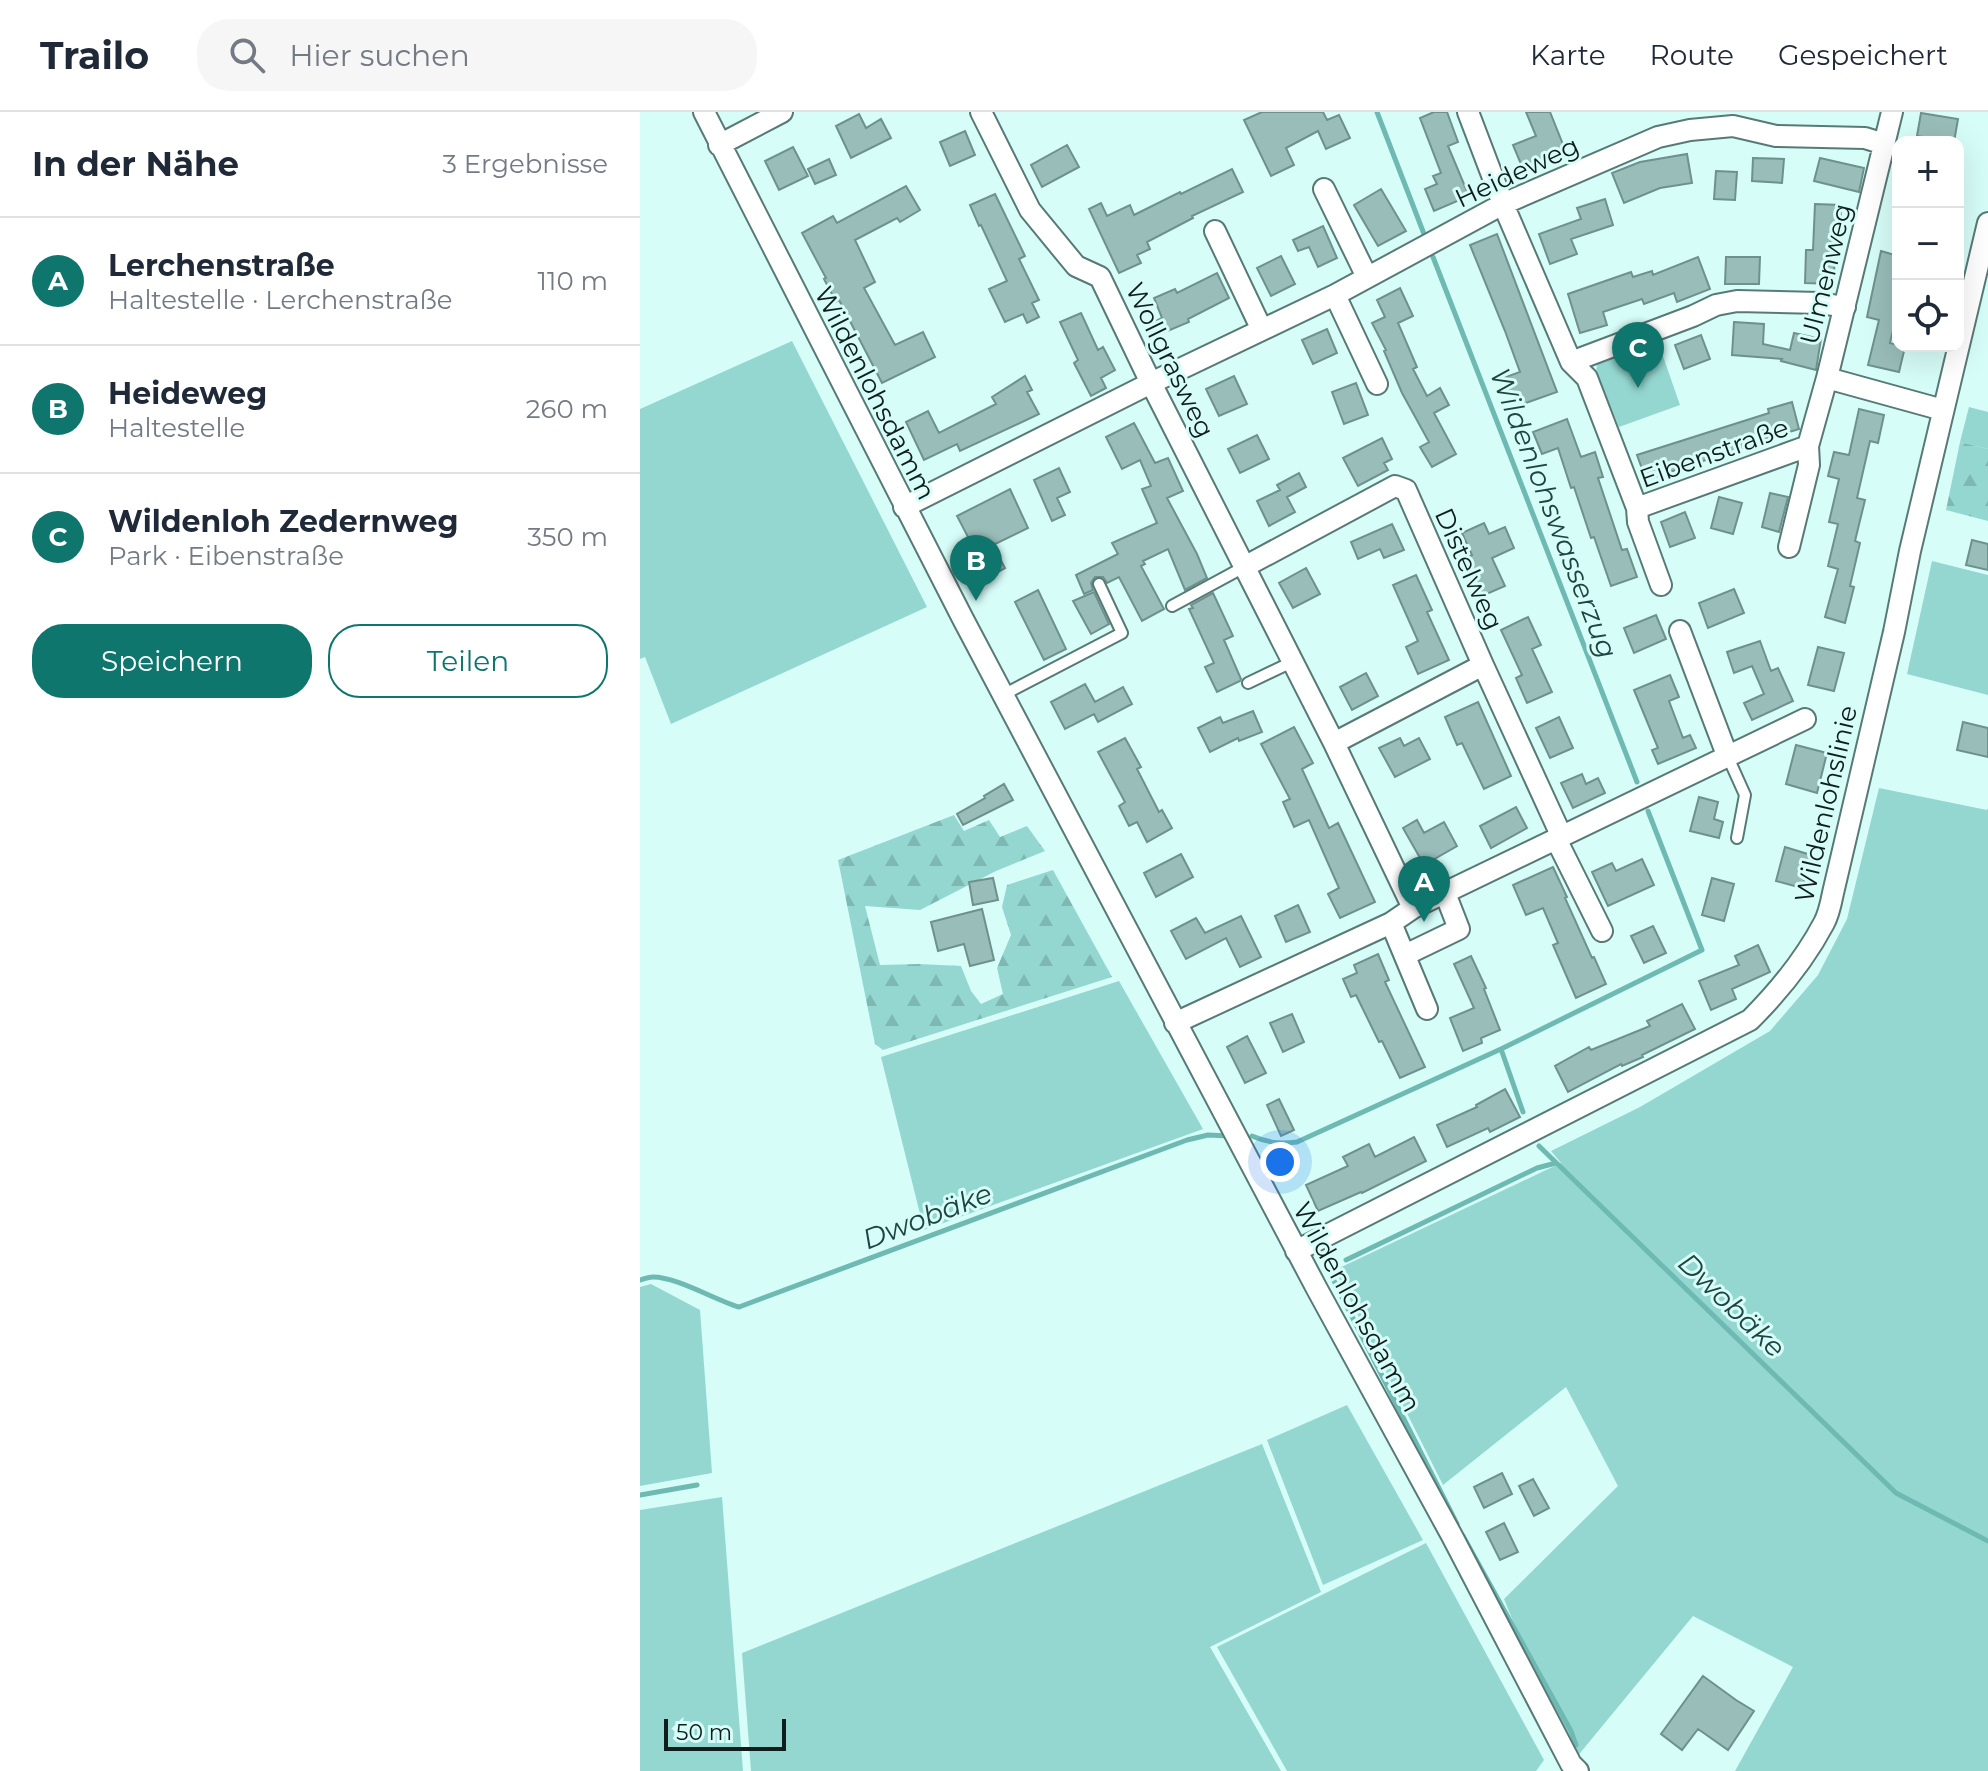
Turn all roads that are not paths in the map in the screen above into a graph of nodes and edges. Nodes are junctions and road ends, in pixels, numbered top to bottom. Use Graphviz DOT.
graph roads {
  1 [pos="704,112"];
  2 [pos="782,112"];
  3 [pos="981,112"];
  4 [pos="1468,112"];
  5 [pos="1892,112"];
  6 [pos="1884,144"];
  7 [pos="719,145"];
  8 [pos="1324,189"];
  9 [pos="1503,204"];
  10 [pos="1988,223"];
  11 [pos="1215,231"];
  12 [pos="1367,277"];
  13 [pos="1335,295"];
  14 [pos="1845,307"];
  15 [pos="1262,330"];
  16 [pos="1571,362"];
  17 [pos="1827,378"];
  18 [pos="1151,383"];
  19 [pos="1377,384"];
  20 [pos="1943,410"];
  21 [pos="1808,446"];
  22 [pos="904,507"];
  23 [pos="1637,508"];
  24 [pos="1789,547"];
  25 [pos="1244,567"];
  26 [pos="1099,584"];
  27 [pos="1661,585"];
  28 [pos="1172,606"];
  29 [pos="1680,631"];
  30 [pos="1292,662"];
  31 [pos="1483,665"];
  32 [pos="1248,683"];
  33 [pos="1003,695"];
  34 [pos="1805,719"];
  35 [pos="1334,743"];
  36 [pos="1727,755"];
  37 [pos="1559,837"];
  38 [pos="1737,838"];
  39 [pos="1445,893"];
  40 [pos="1413,908"];
  41 [pos="1391,923"];
  42 [pos="1602,931"];
  43 [pos="1405,955"];
  44 [pos="1427,1009"];
  45 [pos="1175,1023"];
  46 [pos="1296,1251"];
  47 [pos="1572,1769"];
  1 -- 7 [label="street, Wildenlohsdamm"];
  2 -- 7 [label="street"];
  3 -- 18 [label="street, Wollgrasweg"];
  4 -- 9 [label="street, Eibenstraße"];
  5 -- 6 [label="street, Ulmenweg"];
  6 -- 9 [label="street, Heideweg"];
  6 -- 14 [label="street, Ulmenweg"];
  7 -- 22 [label="street, Wildenlohsdamm"];
  8 -- 12 [label="street"];
  9 -- 12 [label="street, Heideweg"];
  9 -- 16 [label="street, Eibenstraße"];
  10 -- 20 [label="street, Wildenlohslinie"];
  11 -- 15 [label="street"];
  12 -- 13 [label="street, Heideweg"];
  13 -- 15 [label="street, Heideweg"];
  13 -- 19 [label="street"];
  14 -- 16 [label="street"];
  14 -- 17 [label="street, Ulmenweg"];
  15 -- 18 [label="street, Heideweg"];
  16 -- 23 [label="street, Eibenstraße"];
  17 -- 20 [label="street, Ulmenweg"];
  17 -- 21 [label="street, Eibenstraße"];
  18 -- 22 [label="street, Heideweg"];
  18 -- 25 [label="street, Wollgrasweg"];
  20 -- 46 [label="street, Wildenlohslinie"];
  21 -- 23 [label="street, Eibenstraße"];
  21 -- 24 [label="street, Eibenstraße"];
  22 -- 33 [label="street, Wildenlohsdamm"];
  23 -- 27 [label="street, Eibenstraße"];
  25 -- 28 [label="lane"];
  25 -- 30 [label="street, Wollgrasweg"];
  25 -- 31 [label="street, Distelweg"];
  26 -- 33 [label="lane"];
  29 -- 36 [label="street"];
  30 -- 32 [label="lane"];
  30 -- 35 [label="street, Wollgrasweg"];
  31 -- 35 [label="street"];
  31 -- 37 [label="street, Distelweg"];
  33 -- 45 [label="street, Wildenlohsdamm"];
  34 -- 36 [label="street"];
  35 -- 40 [label="street, Wollgrasweg"];
  36 -- 37 [label="street"];
  36 -- 38 [label="lane"];
  37 -- 39 [label="street"];
  37 -- 42 [label="street, Distelweg"];
  39 -- 40 [label="street"];
  39 -- 43 [label="street"];
  40 -- 41 [label="street"];
  41 -- 43 [label="street"];
  41 -- 45 [label="street"];
  43 -- 44 [label="street"];
  45 -- 46 [label="street, Wildenlohsdamm"];
  46 -- 47 [label="street, Wildenlohsdamm"];
}
